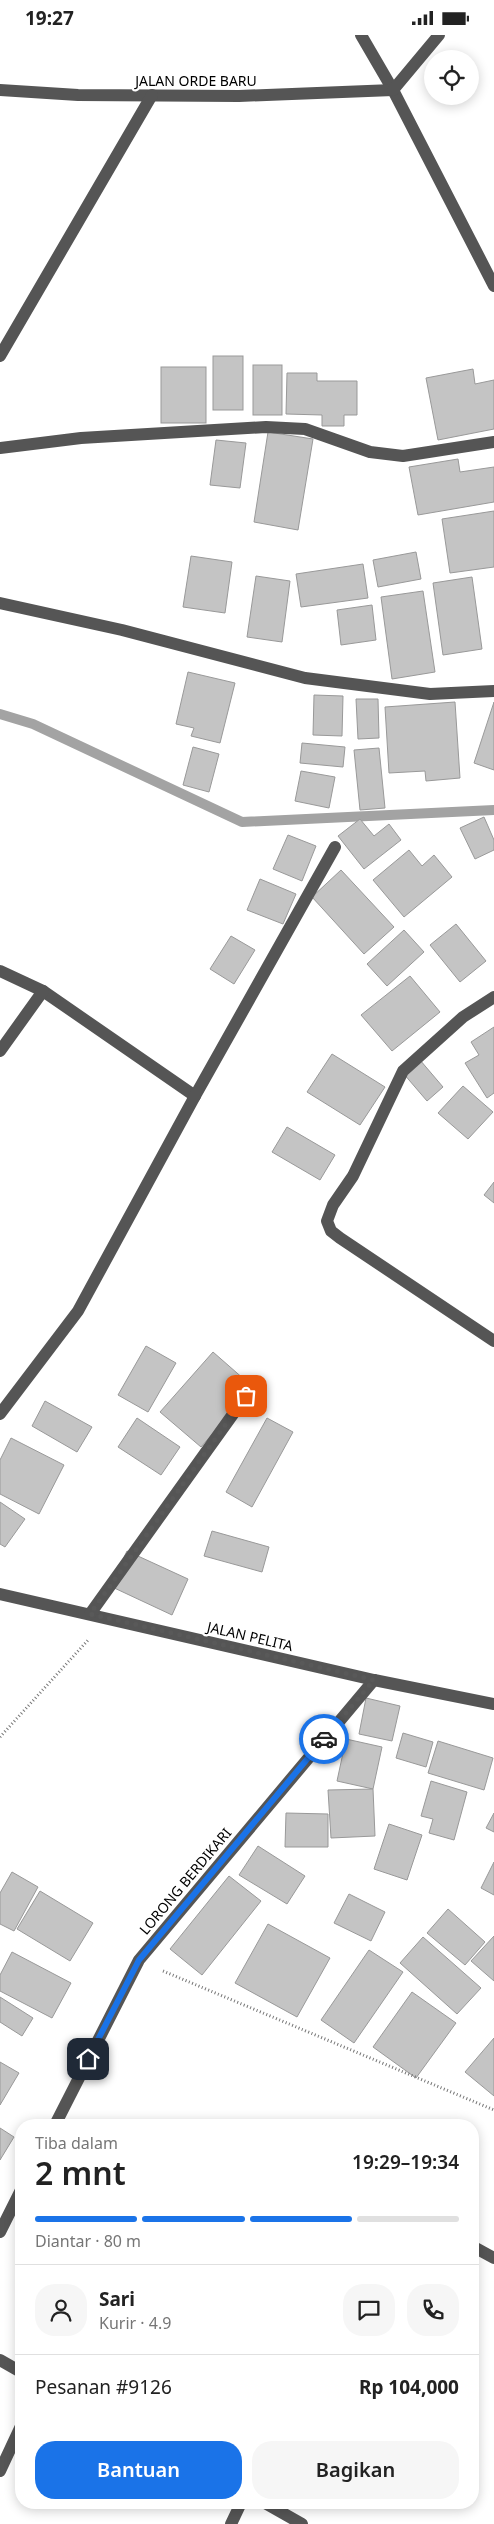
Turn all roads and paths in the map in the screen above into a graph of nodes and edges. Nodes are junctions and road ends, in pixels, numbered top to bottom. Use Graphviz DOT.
graph roads {
  1 [pos="361,35"];
  2 [pos="439,35"];
  3 [pos="0,90"];
  4 [pos="393,90"];
  5 [pos="152,95"];
  6 [pos="494,286"];
  7 [pos="0,356"];
  8 [pos="494,442"];
  9 [pos="0,448"];
  10 [pos="0,603"];
  11 [pos="494,691"];
  12 [pos="335,847"];
  13 [pos="0,971"];
  14 [pos="43,991"];
  15 [pos="494,997"];
  16 [pos="0,1051"];
  17 [pos="195,1095"];
  18 [pos="494,1341"];
  19 [pos="246,1396"];
  20 [pos="0,1414"];
  21 [pos="0,1594"];
  22 [pos="90,1614"];
  23 [pos="108,1619"];
  24 [pos="374,1680"];
  25 [pos="494,1704"];
  26 [pos="0,1737"];
  27 [pos="139,1960"];
  28 [pos="494,2110"];
  29 [pos="58,2119"];
  30 [pos="15,2202"];
  31 [pos="0,2232"];
  32 [pos="479,2250"];
  33 [pos="494,2258"];
  34 [pos="0,2360"];
  35 [pos="15,2368"];
  36 [pos="15,2439"];
  37 [pos="0,2471"];
  38 [pos="238,2509"];
  39 [pos="276,2509"];
  40 [pos="231,2524"];
  41 [pos="302,2524"];
  1 -- 4 [label="street"];
  2 -- 4 [label="street"];
  3 -- 5 [label="street, JALAN ORDE BARU"];
  4 -- 5 [label="street, JALAN ORDE BARU"];
  4 -- 6 [label="street"];
  5 -- 7 [label="street"];
  8 -- 9 [label="street"];
  10 -- 11 [label="street"];
  12 -- 17 [label="street"];
  13 -- 14 [label="street"];
  14 -- 16 [label="street"];
  14 -- 17 [label="street"];
  15 -- 18 [label="street"];
  17 -- 20 [label="street"];
  19 -- 22 [label="street"];
  21 -- 22 [label="street, JALAN PELITA"];
  22 -- 23 [label="street, JALAN PELITA"];
  23 -- 24 [label="street, JALAN PELITA"];
  23 -- 26 [label="path"];
  24 -- 25 [label="street, JALAN PELITA"];
  24 -- 27 [label="street, LORONG BERDIKARI"];
  27 -- 28 [label="path"];
  27 -- 29 [label="street, LORONG BERDIKARI"];
  30 -- 31 [label="street"];
  32 -- 33 [label="street"];
  34 -- 35 [label="street"];
  36 -- 37 [label="street"];
  38 -- 40 [label="street"];
  39 -- 41 [label="street"];
}
